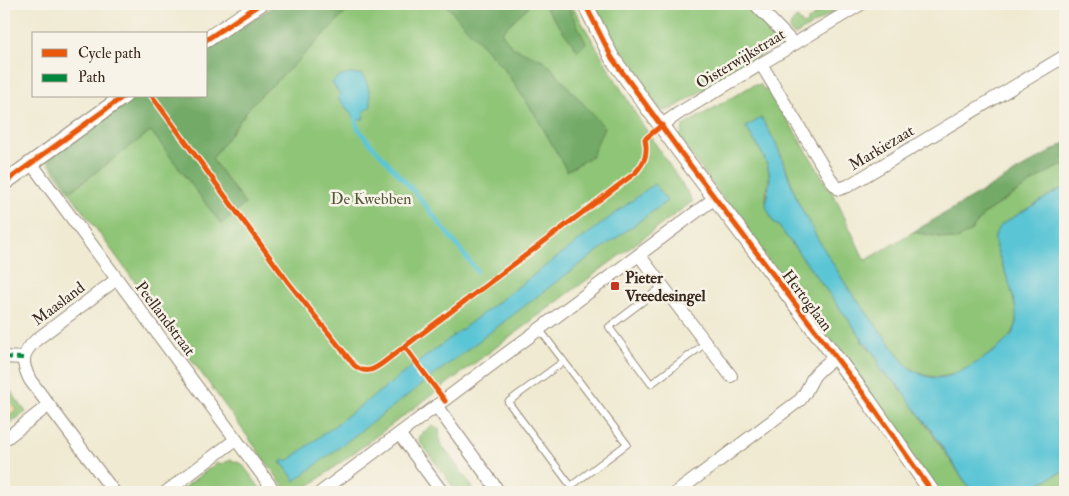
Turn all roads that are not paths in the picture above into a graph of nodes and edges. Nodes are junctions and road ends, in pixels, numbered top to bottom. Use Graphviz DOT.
graph roads {
  1 [pos="260,4"];
  2 [pos="585,4"];
  3 [pos="755,4"];
  4 [pos="859,4"];
  5 [pos="208,39"];
  6 [pos="794,44"];
  7 [pos="1065,56"];
  8 [pos="761,64"];
  9 [pos="121,98"];
  10 [pos="662,125"];
  11 [pos="31,163"];
  12 [pos="4,183"];
  13 [pos="716,198"];
  14 [pos="639,255"];
  15 [pos="117,279"];
  16 [pos="664,286"];
  17 [pos="540,330"];
  18 [pos="706,343"];
  19 [pos="4,357"];
  20 [pos="835,357"];
  21 [pos="23,358"];
  22 [pos="564,361"];
  23 [pos="731,376"];
  24 [pos="49,405"];
  25 [pos="437,407"];
  26 [pos="400,434"];
  27 [pos="4,440"];
  28 [pos="235,440"];
  29 [pos="498,491"];
  30 [pos="114,492"];
  31 [pos="166,492"];
  32 [pos="275,492"];
  33 [pos="321,492"];
  34 [pos="442,492"];
  35 [pos="677,492"];
  36 [pos="932,492"];
  1 -- 5 [label="street"];
  2 -- 10 [label="street, Hertoglaan"];
  3 -- 6 [label="street"];
  4 -- 6 [label="street, Oisterwijkstraat"];
  6 -- 8 [label="street, Oisterwijkstraat"];
  7 -- 8 [label="street, Markiezaat"];
  8 -- 10 [label="street, Oisterwijkstraat"];
  9 -- 11 [label="street"];
  10 -- 13 [label="street, Hertoglaan"];
  11 -- 12 [label="street"];
  11 -- 15 [label="street, Peellandstraat"];
  13 -- 14 [label="street"];
  13 -- 20 [label="street, Hertoglaan"];
  14 -- 16 [label="street"];
  14 -- 17 [label="street"];
  15 -- 21 [label="street, Maasland"];
  15 -- 28 [label="street, Peellandstraat"];
  16 -- 18 [label="street"];
  16 -- 18 [label="lane"];
  17 -- 22 [label="lane"];
  17 -- 25 [label="street"];
  18 -- 23 [label="street"];
  19 -- 21 [label="street"];
  20 -- 35 [label="street"];
  20 -- 36 [label="street, Hertoglaan"];
  21 -- 24 [label="street"];
  22 -- 22 [label="lane"];
  24 -- 27 [label="street"];
  24 -- 30 [label="street"];
  25 -- 26 [label="street"];
  25 -- 29 [label="street"];
  26 -- 33 [label="street"];
  26 -- 34 [label="street"];
  28 -- 31 [label="street"];
  28 -- 32 [label="street, Peellandstraat"];
}
